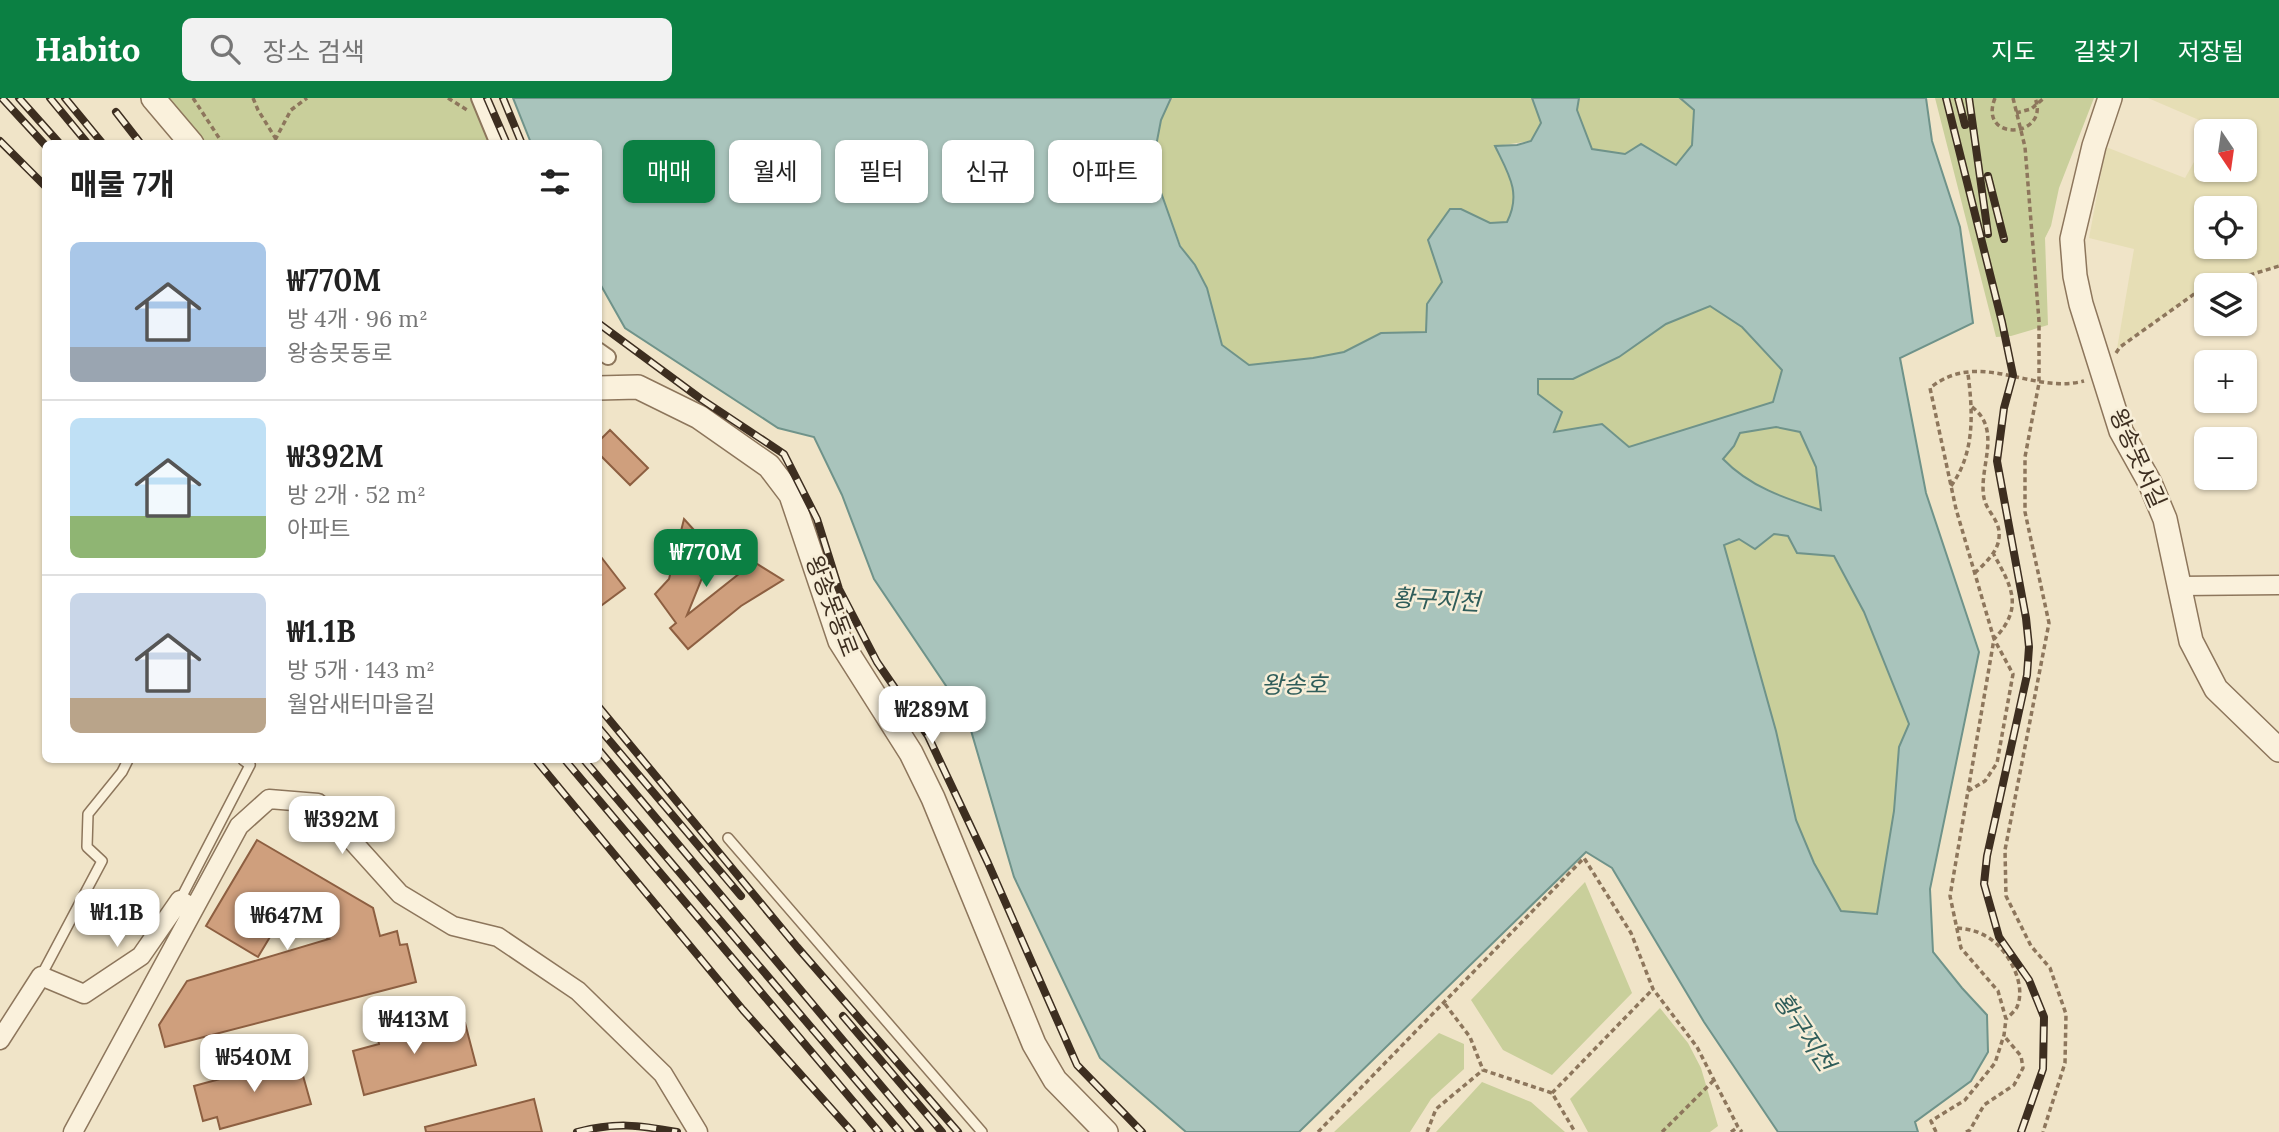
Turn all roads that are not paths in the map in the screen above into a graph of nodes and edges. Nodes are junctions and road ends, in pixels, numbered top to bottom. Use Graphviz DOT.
graph roads {
  1 [pos="153,98"];
  2 [pos="479,98"];
  3 [pos="2110,98"];
  4 [pos="188,140"];
  5 [pos="496,140"];
  6 [pos="602,388"];
  7 [pos="2181,586"];
  8 [pos="2279,586"];
  9 [pos="2279,750"];
  10 [pos="126,763"];
  11 [pos="247,763"];
  12 [pos="727,838"];
  13 [pos="186,904"];
  14 [pos="41,976"];
  15 [pos="0,1040"];
  16 [pos="73,1132"];
  17 [pos="698,1132"];
  18 [pos="982,1132"];
  19 [pos="1107,1132"];
  1 -- 4 [label="street"];
  2 -- 5 [label="street"];
  3 -- 7 [label="street, 왕송못서길"];
  6 -- 19 [label="street, 왕송못동로"];
  7 -- 8 [label="street"];
  7 -- 9 [label="street, 왕송못서길"];
  10 -- 14 [label="lane"];
  11 -- 13 [label="lane"];
  12 -- 18 [label="lane"];
  13 -- 14 [label="street"];
  13 -- 16 [label="street"];
  13 -- 17 [label="street"];
  14 -- 15 [label="street"];
}
